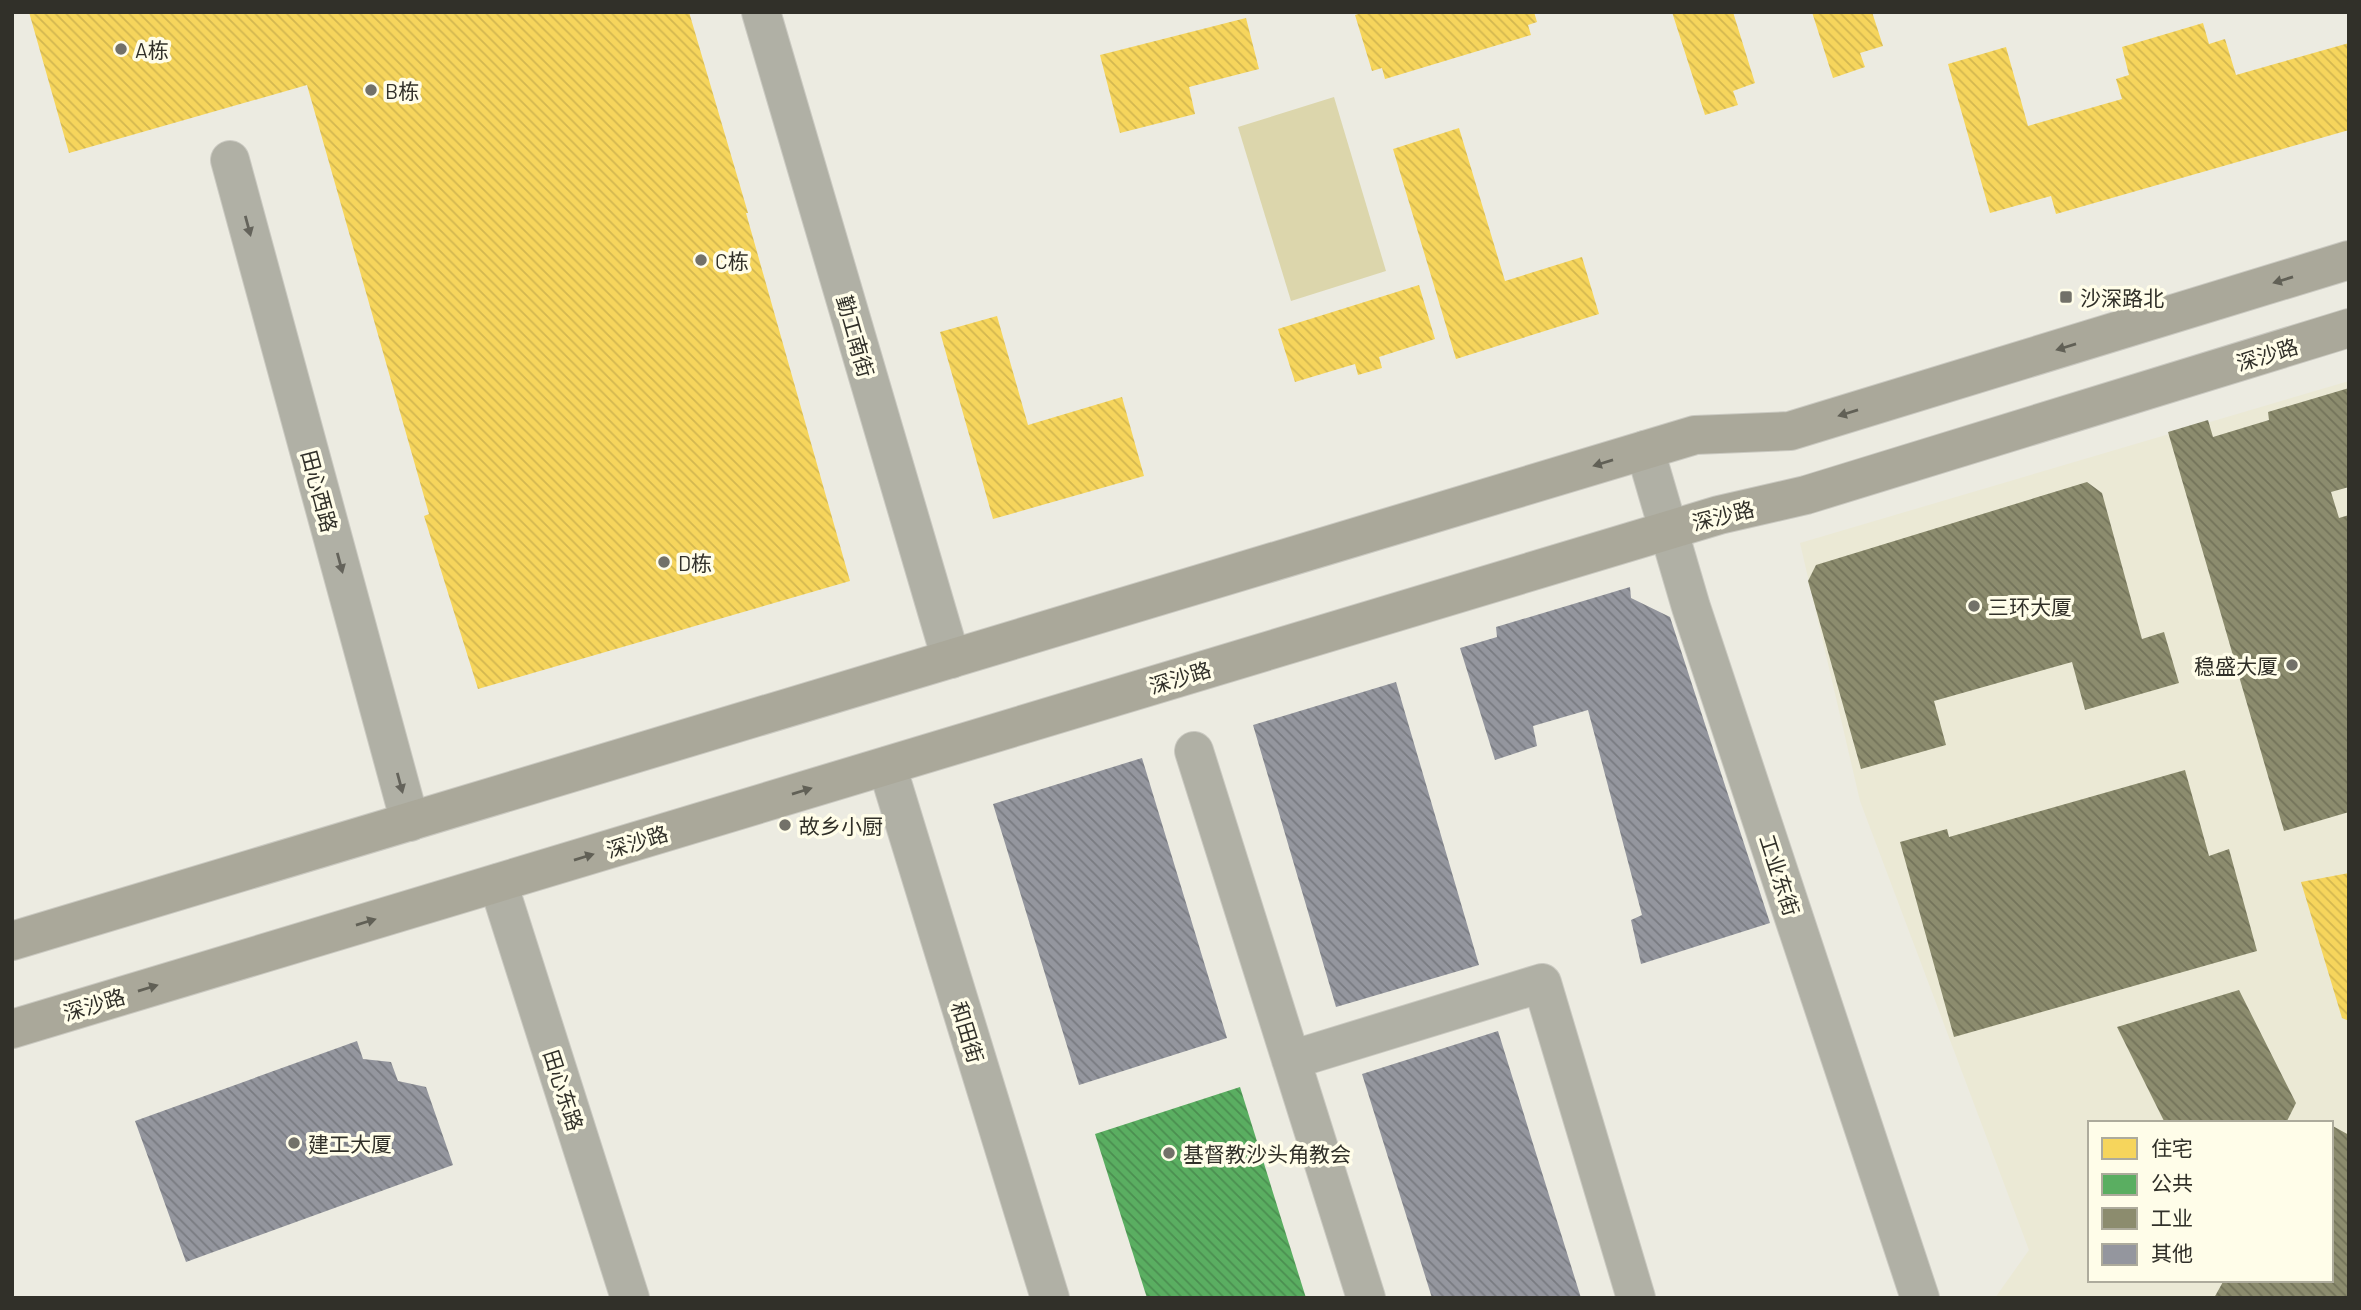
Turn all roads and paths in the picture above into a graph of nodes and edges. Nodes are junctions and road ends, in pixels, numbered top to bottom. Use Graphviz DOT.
graph roads {
  1 [pos="761,12"];
  2 [pos="230,160"];
  3 [pos="2349,260"];
  4 [pos="2349,328"];
  5 [pos="1645,450"];
  6 [pos="1668,530"];
  7 [pos="951,659"];
  8 [pos="1194,751"];
  9 [pos="887,766"];
  10 [pos="410,821"];
  11 [pos="498,883"];
  12 [pos="12,941"];
  13 [pos="12,1029"];
  14 [pos="1291,1060"];
  15 [pos="630,1298"];
  16 [pos="1050,1298"];
  17 [pos="1366,1298"];
  18 [pos="1636,1298"];
  19 [pos="1920,1298"];
  1 -- 7 [label="street, 勤工南街"];
  2 -- 10 [label="street, 田心西路, one-way"];
  3 -- 5 [label="main road, one-way"];
  4 -- 6 [label="main road, 深沙路"];
  5 -- 6 [label="street, 工业东街"];
  5 -- 7 [label="main road, one-way"];
  6 -- 9 [label="main road, 深沙路"];
  6 -- 19 [label="street, 工业东街"];
  7 -- 10 [label="main road"];
  8 -- 14 [label="street"];
  11 -- 9 [label="main road, 深沙路, one-way"];
  9 -- 16 [label="street, 和田街"];
  10 -- 12 [label="main road"];
  13 -- 11 [label="main road, 深沙路, one-way"];
  11 -- 15 [label="street, 田心东路"];
  14 -- 17 [label="street"];
  14 -- 18 [label="street"];
}
